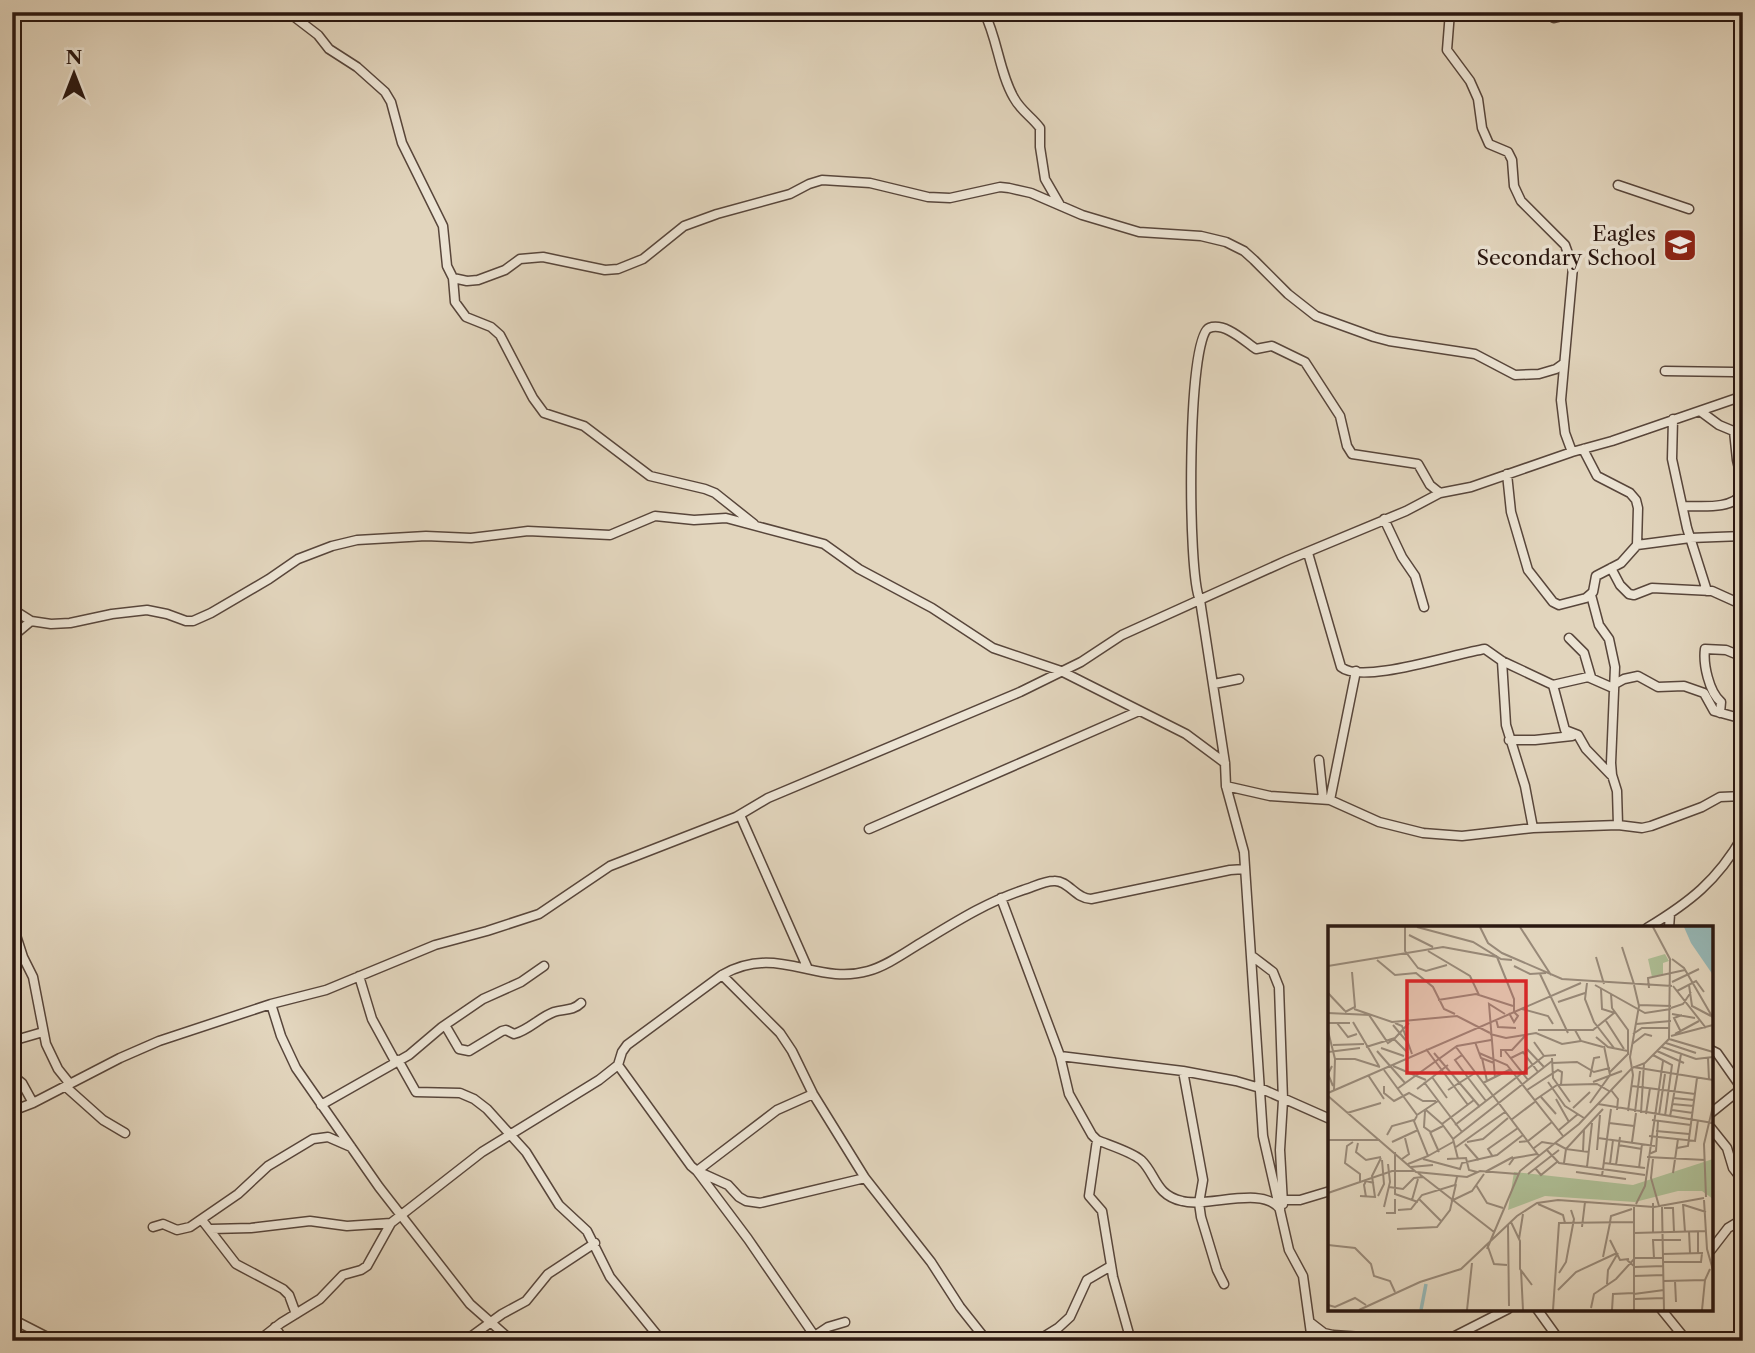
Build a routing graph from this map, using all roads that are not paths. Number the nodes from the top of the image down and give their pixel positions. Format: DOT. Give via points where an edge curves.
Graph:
graph roads {
  1 [pos="288,12"];
  2 [pos="984,12"];
  3 [pos="1450,12"];
  4 [pos="1544,12"];
  5 [pos="1579,12"];
  6 [pos="1618,185"];
  7 [pos="1060,205"];
  8 [pos="1689,209"];
  9 [pos="453,278"];
  10 [pos="1743,348"];
  11 [pos="1563,364"];
  12 [pos="1665,371"];
  13 [pos="1742,374"];
  14 [pos="1743,396"];
  15 [pos="1700,411"];
  16 [pos="1673,419"];
  17 [pos="1734,431"];
  18 [pos="1743,435"];
  19 [pos="1583,449"];
  20 [pos="1572,452"];
  21 [pos="1507,474"];
  22 [pos="1743,485"];
  23 [pos="1743,492"];
  24 [pos="1440,493"];
  25 [pos="1683,506"];
  26 [pos="1384,520"];
  27 [pos="757,527"];
  28 [pos="1743,536"];
  29 [pos="1690,538"];
  30 [pos="1637,545"];
  31 [pos="1308,553"];
  32 [pos="1611,568"];
  33 [pos="1707,591"];
  34 [pos="1591,595"];
  35 [pos="1200,600"];
  36 [pos="1743,605"];
  37 [pos="1424,607"];
  38 [pos="12,609"];
  39 [pos="31,621"];
  40 [pos="12,637"];
  41 [pos="1569,638"];
  42 [pos="1743,657"];
  43 [pos="1502,662"];
  44 [pos="1061,671"];
  45 [pos="1356,671"];
  46 [pos="1591,677"];
  47 [pos="1239,679"];
  48 [pos="1214,684"];
  49 [pos="1553,685"];
  50 [pos="1614,686"];
  51 [pos="1139,711"];
  52 [pos="1720,713"];
  53 [pos="1743,719"];
  54 [pos="1578,735"];
  55 [pos="1509,740"];
  56 [pos="1319,760"];
  57 [pos="1225,764"];
  58 [pos="1612,775"];
  59 [pos="1226,786"];
  60 [pos="1743,796"];
  61 [pos="1326,799"];
  62 [pos="740,815"];
  63 [pos="1618,825"];
  64 [pos="1533,828"];
  65 [pos="869,829"];
  66 [pos="1742,841"];
  67 [pos="1245,869"];
  68 [pos="1001,898"];
  69 [pos="1670,914"];
  70 [pos="12,923"];
  71 [pos="1650,926"];
  72 [pos="1669,926"];
  73 [pos="1252,956"];
  74 [pos="544,966"];
  75 [pos="808,970"];
  76 [pos="722,975"];
  77 [pos="359,976"];
  78 [pos="581,1003"];
  79 [pos="271,1004"];
  80 [pos="445,1025"];
  81 [pos="43,1032"];
  82 [pos="12,1041"];
  83 [pos="1713,1051"];
  84 [pos="1060,1056"];
  85 [pos="396,1061"];
  86 [pos="618,1065"];
  87 [pos="1183,1071"];
  88 [pos="12,1075"];
  89 [pos="68,1085"];
  90 [pos="1260,1088"];
  91 [pos="1742,1089"];
  92 [pos="813,1094"];
  93 [pos="1283,1100"];
  94 [pos="33,1103"];
  95 [pos="321,1105"];
  96 [pos="12,1111"];
  97 [pos="1713,1111"];
  98 [pos="1328,1118"];
  99 [pos="1713,1130"];
  100 [pos="125,1133"];
  101 [pos="511,1134"];
  102 [pos="1097,1140"];
  103 [pos="352,1148"];
  104 [pos="697,1171"];
  105 [pos="865,1178"];
  106 [pos="1743,1181"];
  107 [pos="1328,1192"];
  108 [pos="1199,1203"];
  109 [pos="1282,1204"];
  110 [pos="401,1216"];
  111 [pos="1743,1219"];
  112 [pos="202,1220"];
  113 [pos="391,1223"];
  114 [pos="153,1227"];
  115 [pos="211,1229"];
  116 [pos="595,1243"];
  117 [pos="1713,1247"];
  118 [pos="1111,1266"];
  119 [pos="1224,1284"];
  120 [pos="1504,1311"];
  121 [pos="1538,1311"];
  122 [pos="1663,1311"];
  123 [pos="296,1314"];
  124 [pos="12,1319"];
  125 [pos="845,1322"];
  126 [pos="1311,1323"];
  127 [pos="491,1324"];
  128 [pos="275,1327"];
  129 [pos="1743,1330"];
  130 [pos="813,1339"];
  131 [pos="55,1341"];
  132 [pos="258,1341"];
  133 [pos="284,1341"];
  134 [pos="466,1341"];
  135 [pos="512,1341"];
  136 [pos="662,1341"];
  137 [pos="987,1341"];
  138 [pos="1037,1341"];
  139 [pos="1131,1341"];
  140 [pos="1312,1341"];
  141 [pos="1422,1341"];
  142 [pos="1450,1341"];
  143 [pos="1560,1341"];
  144 [pos="1687,1341"];
  145 [pos="1730,1341"];
  1 -- 9 [label="street" via="385,92 402,143 443,226 447,266"];
  2 -- 7 [label="street" via="1014,98 1040,128 1045,178"];
  3 -- 11 [label="street" via="1447,50 1470,80 1489,144 1508,152 1521,201 1565,245 1571,261"];
  4 -- 5 [label="street" via="1554,18"];
  6 -- 8 [label="street"];
  7 -- 9 [label="street" via="1000,187 939,198 870,183 822,180 684,226 643,259 618,269 543,257 520,259 478,280"];
  7 -- 11 [label="street" via="1139,232 1226,242 1254,260 1316,316 1374,337 1475,355 1515,375 1539,374"];
  9 -- 27 [label="street" via="457,307 500,335 544,413 584,426 650,476 715,493"];
  10 -- 13 [label="street"];
  11 -- 20 [label="street" via="1562,410"];
  12 -- 13 [label="street"];
  14 -- 15 [label="street"];
  15 -- 16 [label="street"];
  15 -- 17 [label="street"];
  16 -- 19 [label="street"];
  16 -- 25 [label="street" via="1672,459"];
  17 -- 18 [label="street"];
  17 -- 22 [label="street"];
  19 -- 20 [label="street"];
  19 -- 30 [label="street" via="1597,476 1636,500"];
  20 -- 21 [label="street"];
  21 -- 24 [label="street" via="1471,488"];
  21 -- 34 [label="street" via="1511,512 1528,570 1559,605"];
  23 -- 25 [label="street" via="1729,503"];
  24 -- 26 [label="street"];
  24 -- 35 [label="street" via="1418,464 1352,454 1340,416 1305,362 1272,346 1256,349 1230,331 1209,328 1197,354 1193,390 1192,554"];
  25 -- 29 [label="street"];
  26 -- 31 [label="street"];
  26 -- 37 [label="street" via="1415,576"];
  27 -- 39 [label="street" via="726,518 694,520 664,515 648,517 610,535 528,531 471,538 356,540 298,559 193,621 147,610 70,623"];
  27 -- 44 [label="street" via="824,544 993,648"];
  28 -- 29 [label="street"];
  29 -- 30 [label="street"];
  29 -- 33 [label="street"];
  30 -- 32 [label="street"];
  31 -- 35 [label="street"];
  31 -- 45 [label="street" via="1341,667"];
  32 -- 33 [label="street" via="1634,596 1653,588"];
  32 -- 34 [label="street" via="1596,576"];
  33 -- 36 [label="street"];
  34 -- 50 [label="street" via="1599,625 1609,639"];
  35 -- 44 [label="street" via="1122,635"];
  35 -- 48 [label="street"];
  38 -- 39 [label="street"];
  39 -- 40 [label="street"];
  41 -- 46 [label="street" via="1584,653"];
  42 -- 52 [label="street" via="1705,649 1704,663 1721,702"];
  43 -- 45 [label="street" via="1485,649 1389,671"];
  43 -- 49 [label="street"];
  43 -- 55 [label="street"];
  44 -- 51 [label="street"];
  44 -- 62 [label="street" via="768,798"];
  45 -- 61 [label="street"];
  46 -- 49 [label="street"];
  46 -- 50 [label="street"];
  47 -- 48 [label="street"];
  48 -- 57 [label="street"];
  49 -- 54 [label="street" via="1565,730"];
  50 -- 52 [label="street" via="1638,676 1658,687 1684,686 1703,692 1712,709"];
  50 -- 58 [label="street"];
  51 -- 57 [label="street" via="1186,734"];
  51 -- 65 [label="street"];
  52 -- 53 [label="street"];
  54 -- 55 [label="street"];
  54 -- 58 [label="street" via="1586,750"];
  55 -- 64 [label="street"];
  56 -- 61 [label="street"];
  57 -- 59 [label="street"];
  58 -- 63 [label="street" via="1618,791"];
  59 -- 61 [label="street" via="1270,796"];
  59 -- 67 [label="street"];
  60 -- 63 [label="street" via="1720,797 1651,826"];
  61 -- 64 [label="street" via="1379,822 1423,833 1462,836"];
  62 -- 75 [label="street"];
  62 -- 77 [label="street" via="610,866 539,914 450,940"];
  63 -- 64 [label="street"];
  66 -- 69 [label="street" via="1703,890"];
  67 -- 68 [label="street" via="1091,899 1057,881"];
  67 -- 73 [label="street"];
  68 -- 75 [label="street" via="867,971"];
  68 -- 84 [label="street"];
  69 -- 71 [label="street"];
  69 -- 72 [label="street"];
  70 -- 81 [label="street" via="33,977"];
  73 -- 90 [label="street"];
  73 -- 93 [label="street" via="1273,972 1279,987"];
  74 -- 80 [label="street"];
  75 -- 76 [label="street" via="760,962"];
  76 -- 86 [label="street" via="627,1045"];
  76 -- 92 [label="street" via="780,1033"];
  77 -- 79 [label="street"];
  77 -- 85 [label="street" via="372,1019"];
  78 -- 80 [label="street" via="548,1015 521,1032 502,1031 469,1051 459,1049"];
  79 -- 89 [label="street" via="159,1041"];
  79 -- 95 [label="street" via="287,1051"];
  80 -- 85 [label="street"];
  81 -- 82 [label="street"];
  81 -- 89 [label="street"];
  83 -- 91 [label="street"];
  84 -- 87 [label="street"];
  84 -- 102 [label="street" via="1069,1094"];
  85 -- 95 [label="street"];
  85 -- 101 [label="street" via="416,1092 466,1095"];
  86 -- 101 [label="street"];
  86 -- 104 [label="street"];
  87 -- 90 [label="street"];
  87 -- 108 [label="street" via="1203,1180"];
  88 -- 94 [label="street"];
  89 -- 94 [label="street"];
  89 -- 100 [label="street" via="103,1120"];
  90 -- 93 [label="street"];
  90 -- 109 [label="street" via="1263,1136"];
  91 -- 97 [label="street"];
  92 -- 104 [label="street" via="778,1110"];
  92 -- 105 [label="street"];
  93 -- 98 [label="street"];
  93 -- 109 [label="street"];
  94 -- 96 [label="street"];
  95 -- 103 [label="street"];
  99 -- 106 [label="street"];
  101 -- 110 [label="street"];
  101 -- 116 [label="street" via="559,1205"];
  102 -- 108 [label="street" via="1141,1160 1153,1181 1172,1197"];
  102 -- 118 [label="street" via="1089,1192 1102,1211"];
  103 -- 110 [label="street"];
  103 -- 112 [label="street" via="328,1137 313,1139 268,1166"];
  104 -- 105 [label="street" via="728,1185 738,1197 760,1203"];
  104 -- 130 [label="street" via="748,1238"];
  105 -- 137 [label="street"];
  107 -- 109 [label="street"];
  108 -- 109 [label="street" via="1242,1198"];
  108 -- 119 [label="street"];
  109 -- 126 [label="street" via="1285,1233 1303,1276"];
  110 -- 113 [label="street"];
  110 -- 127 [label="street"];
  111 -- 117 [label="street" via="1728,1228"];
  112 -- 114 [label="street" via="181,1230 163,1224"];
  112 -- 115 [label="street"];
  113 -- 115 [label="street" via="347,1226 310,1222"];
  113 -- 123 [label="street" via="367,1266 343,1275"];
  115 -- 123 [label="street" via="236,1264 283,1289"];
  116 -- 127 [label="street" via="548,1274 531,1297"];
  116 -- 136 [label="street" via="610,1277"];
  118 -- 138 [label="street" via="1087,1280 1070,1317"];
  118 -- 139 [label="street"];
  120 -- 142 [label="street"];
  121 -- 143 [label="street"];
  122 -- 144 [label="street"];
  123 -- 128 [label="street"];
  124 -- 131 [label="street"];
  125 -- 130 [label="street" via="828,1327"];
  126 -- 140 [label="street"];
  126 -- 141 [label="street" via="1333,1335"];
  127 -- 134 [label="street"];
  127 -- 135 [label="street"];
  128 -- 132 [label="street"];
  128 -- 133 [label="street"];
  129 -- 145 [label="street"];
}
